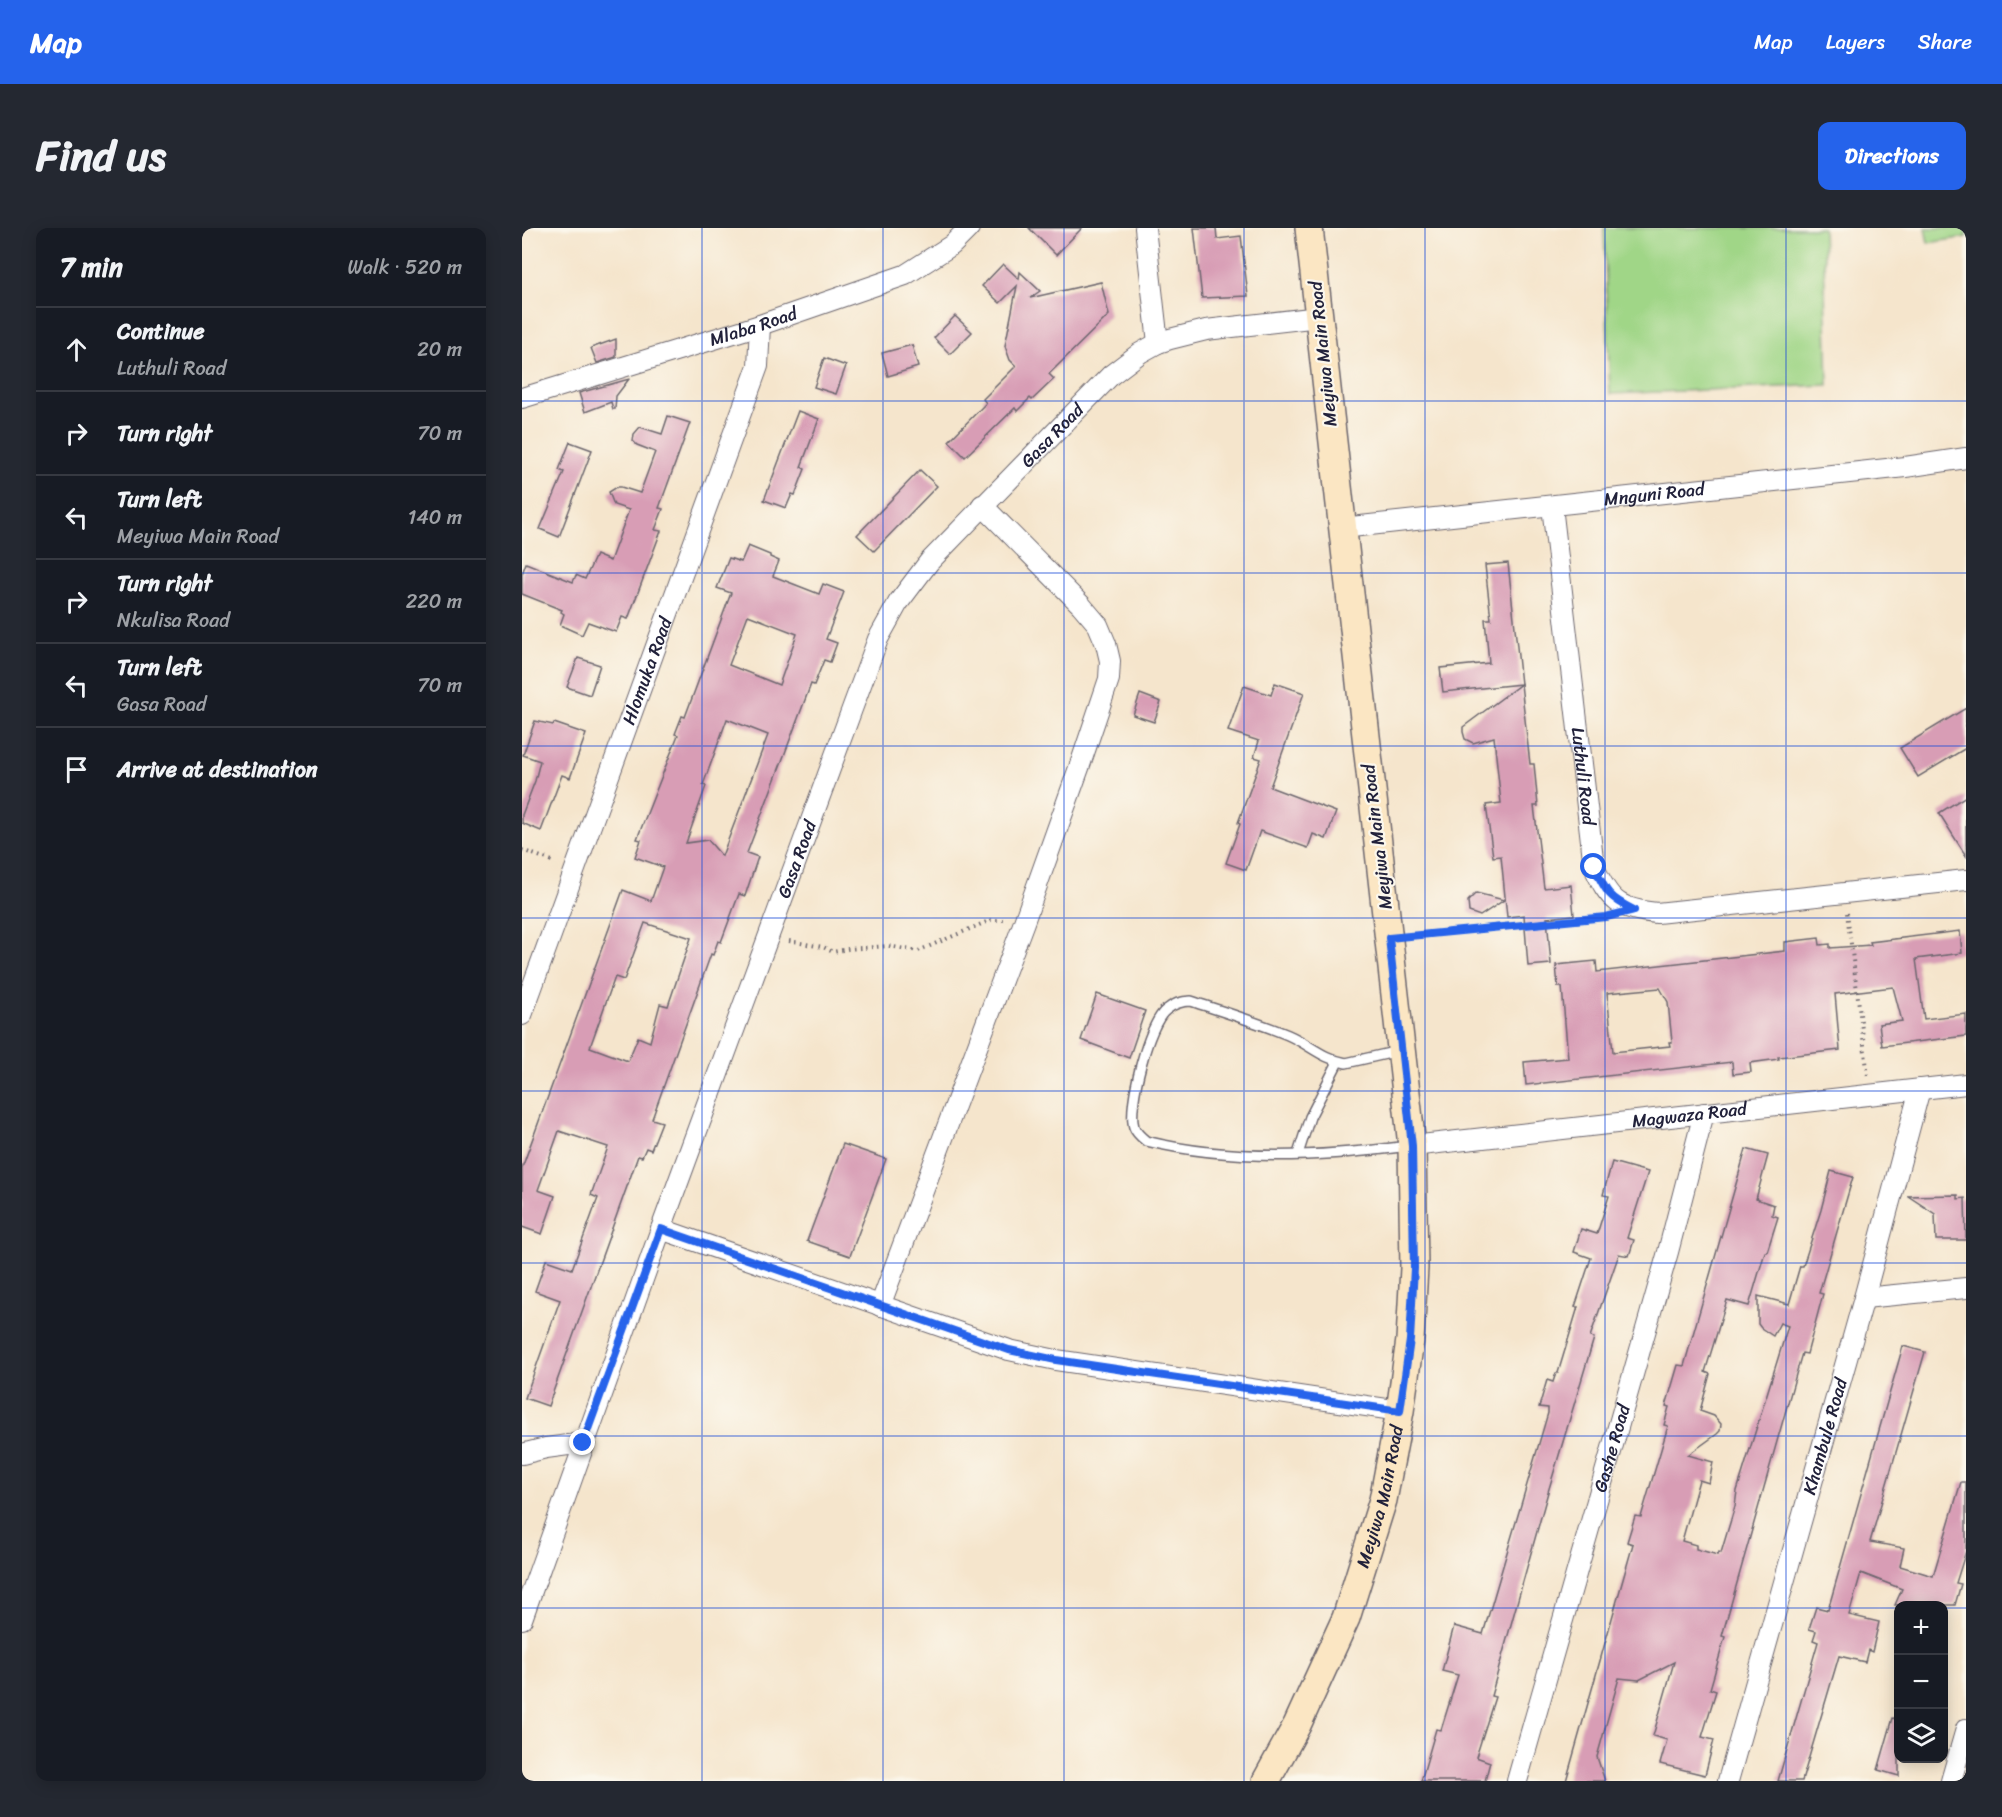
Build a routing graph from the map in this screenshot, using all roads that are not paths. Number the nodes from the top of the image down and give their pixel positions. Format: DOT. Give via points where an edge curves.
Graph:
graph roads {
  1 [pos="969,228"];
  2 [pos="1145,228"];
  3 [pos="1309,228"];
  4 [pos="1319,317"];
  5 [pos="760,325"];
  6 [pos="1158,343"];
  7 [pos="522,398"];
  8 [pos="1966,458"];
  9 [pos="982,505"];
  10 [pos="1552,506"];
  11 [pos="1342,528"];
  12 [pos="1966,880"];
  13 [pos="522,1015"];
  14 [pos="1401,1050"];
  15 [pos="1338,1062"];
  16 [pos="1966,1084"];
  17 [pos="1920,1089"];
  18 [pos="1704,1113"];
  19 [pos="1412,1146"];
  20 [pos="1298,1154"];
  21 [pos="661,1229"];
  22 [pos="1966,1288"];
  23 [pos="1864,1298"];
  24 [pos="880,1306"];
  25 [pos="1400,1411"];
  26 [pos="583,1443"];
  27 [pos="522,1454"];
  28 [pos="522,1619"];
  29 [pos="1966,1729"];
  30 [pos="1266,1781"];
  31 [pos="1517,1781"];
  32 [pos="1728,1781"];
  33 [pos="1951,1781"];
  1 -- 5 [label="street, Mlaba Road" via="952,245 904,275"];
  2 -- 6 [label="street"];
  3 -- 4 [label="street, Meyiwa Main Road"];
  4 -- 6 [label="street, Gasa Road" via="1206,330"];
  4 -- 11 [label="street, Meyiwa Main Road"];
  5 -- 7 [label="street, Mlaba Road"];
  5 -- 13 [label="street, Hlomuka Road" via="758,366"];
  6 -- 9 [label="street, Gasa Road" via="1111,375"];
  8 -- 10 [label="street, Mnguni Road"];
  9 -- 21 [label="street, Gasa Road" via="929,562 898,603 878,639"];
  9 -- 24 [label="street" via="1098,625 1110,661 1109,680"];
  10 -- 11 [label="street, Mnguni Road"];
  10 -- 12 [label="street, Luthuli Road" via="1594,867 1614,900 1634,910 1657,913"];
  11 -- 14 [label="street, Meyiwa Main Road"];
  14 -- 15 [label="lane"];
  14 -- 19 [label="street, Meyiwa Main Road"];
  15 -- 20 [label="lane" via="1310,1118"];
  15 -- 20 [label="lane" via="1290,1035 1191,1001 1165,1010 1155,1024 1133,1092 1132,1113 1138,1135 1146,1141 1233,1155"];
  16 -- 17 [label="street, Magwaza Road"];
  17 -- 18 [label="street, Magwaza Road"];
  17 -- 23 [label="street, Khambule Road"];
  18 -- 19 [label="street, Magwaza Road"];
  18 -- 31 [label="street, Gashe Road"];
  19 -- 20 [label="lane"];
  19 -- 25 [label="street, Meyiwa Main Road" via="1414,1268 1410,1340"];
  21 -- 24 [label="street"];
  21 -- 26 [label="street, Gasa Road"];
  22 -- 23 [label="street"];
  23 -- 32 [label="street, Khambule Road"];
  24 -- 25 [label="street" via="1009,1350 1056,1360"];
  25 -- 30 [label="street, Meyiwa Main Road" via="1383,1500 1346,1618 1297,1725"];
  26 -- 27 [label="street"];
  26 -- 28 [label="street, Gasa Road"];
  29 -- 33 [label="street"];
}
